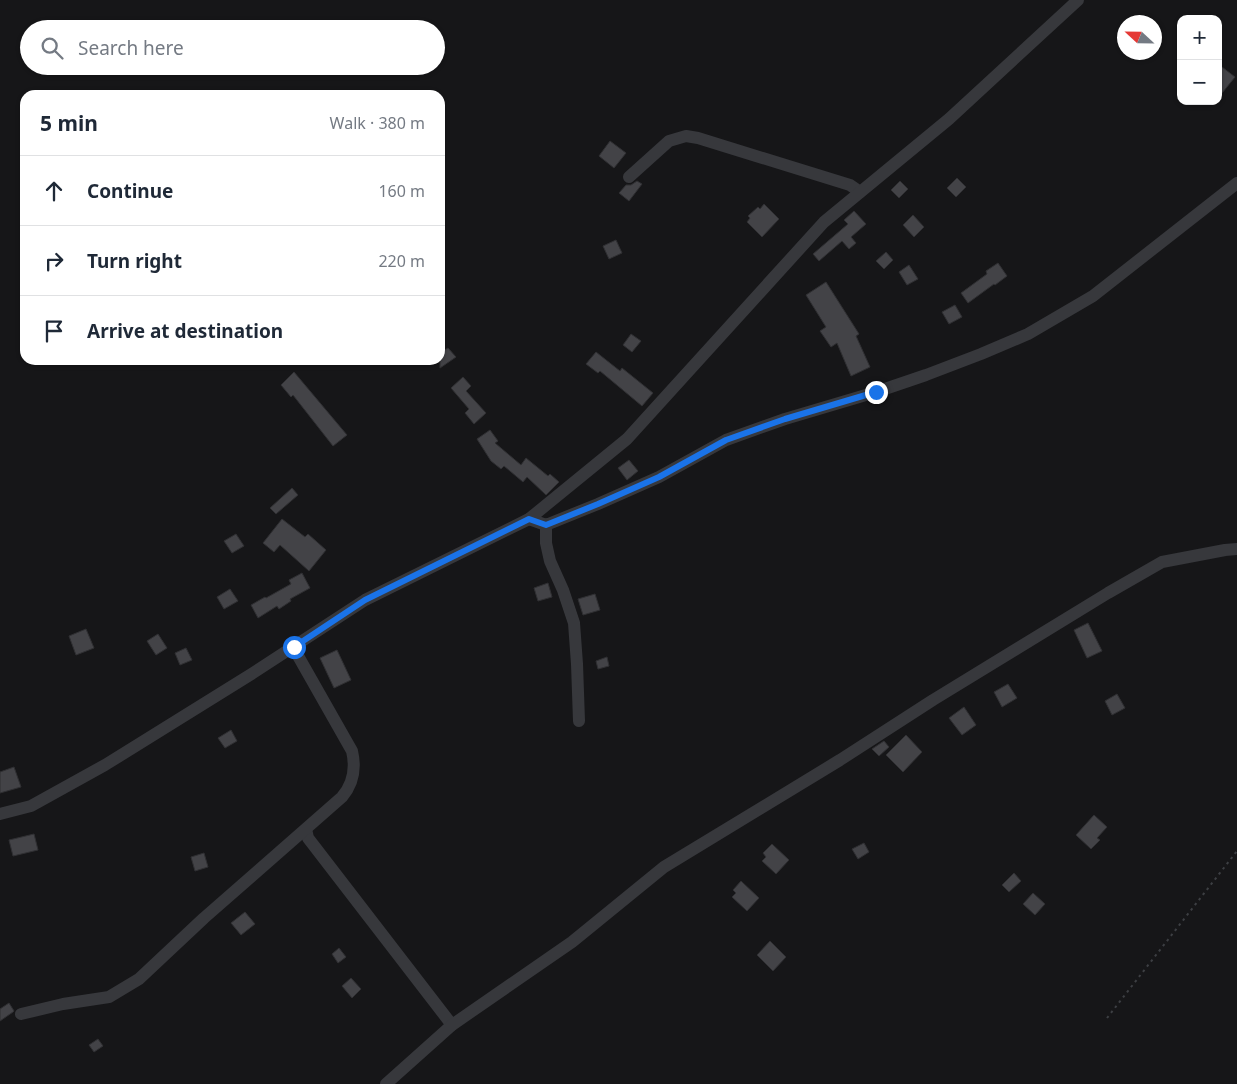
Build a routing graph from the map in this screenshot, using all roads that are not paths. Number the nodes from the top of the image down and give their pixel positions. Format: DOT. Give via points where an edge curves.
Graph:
graph roads {
  1 [pos="1078,0"];
  2 [pos="629,176"];
  3 [pos="1237,183"];
  4 [pos="860,192"];
  5 [pos="529,519"];
  6 [pos="546,525"];
  7 [pos="1237,549"];
  8 [pos="294,647"];
  9 [pos="579,721"];
  10 [pos="0,814"];
  11 [pos="306,829"];
  12 [pos="21,1014"];
  13 [pos="452,1025"];
  14 [pos="386,1084"];
  1 -- 4 [label="street" via="950,119"];
  2 -- 4 [label="street" via="669,141 686,136 850,185"];
  3 -- 6 [label="street" via="1093,296 1028,334 926,375 726,440 659,477"];
  4 -- 5 [label="street" via="824,222 627,439"];
  5 -- 6 [label="street"];
  5 -- 8 [label="street" via="365,600"];
  6 -- 9 [label="street" via="550,561 574,623"];
  7 -- 13 [label="street" via="1162,562 1108,593 664,867 572,942"];
  8 -- 10 [label="street" via="105,765 31,806"];
  8 -- 11 [label="street" via="352,751 354,764 353,778 346,792"];
  11 -- 12 [label="street" via="138,979 109,998"];
  11 -- 13 [label="street" via="308,838"];
  13 -- 14 [label="street"];
}
